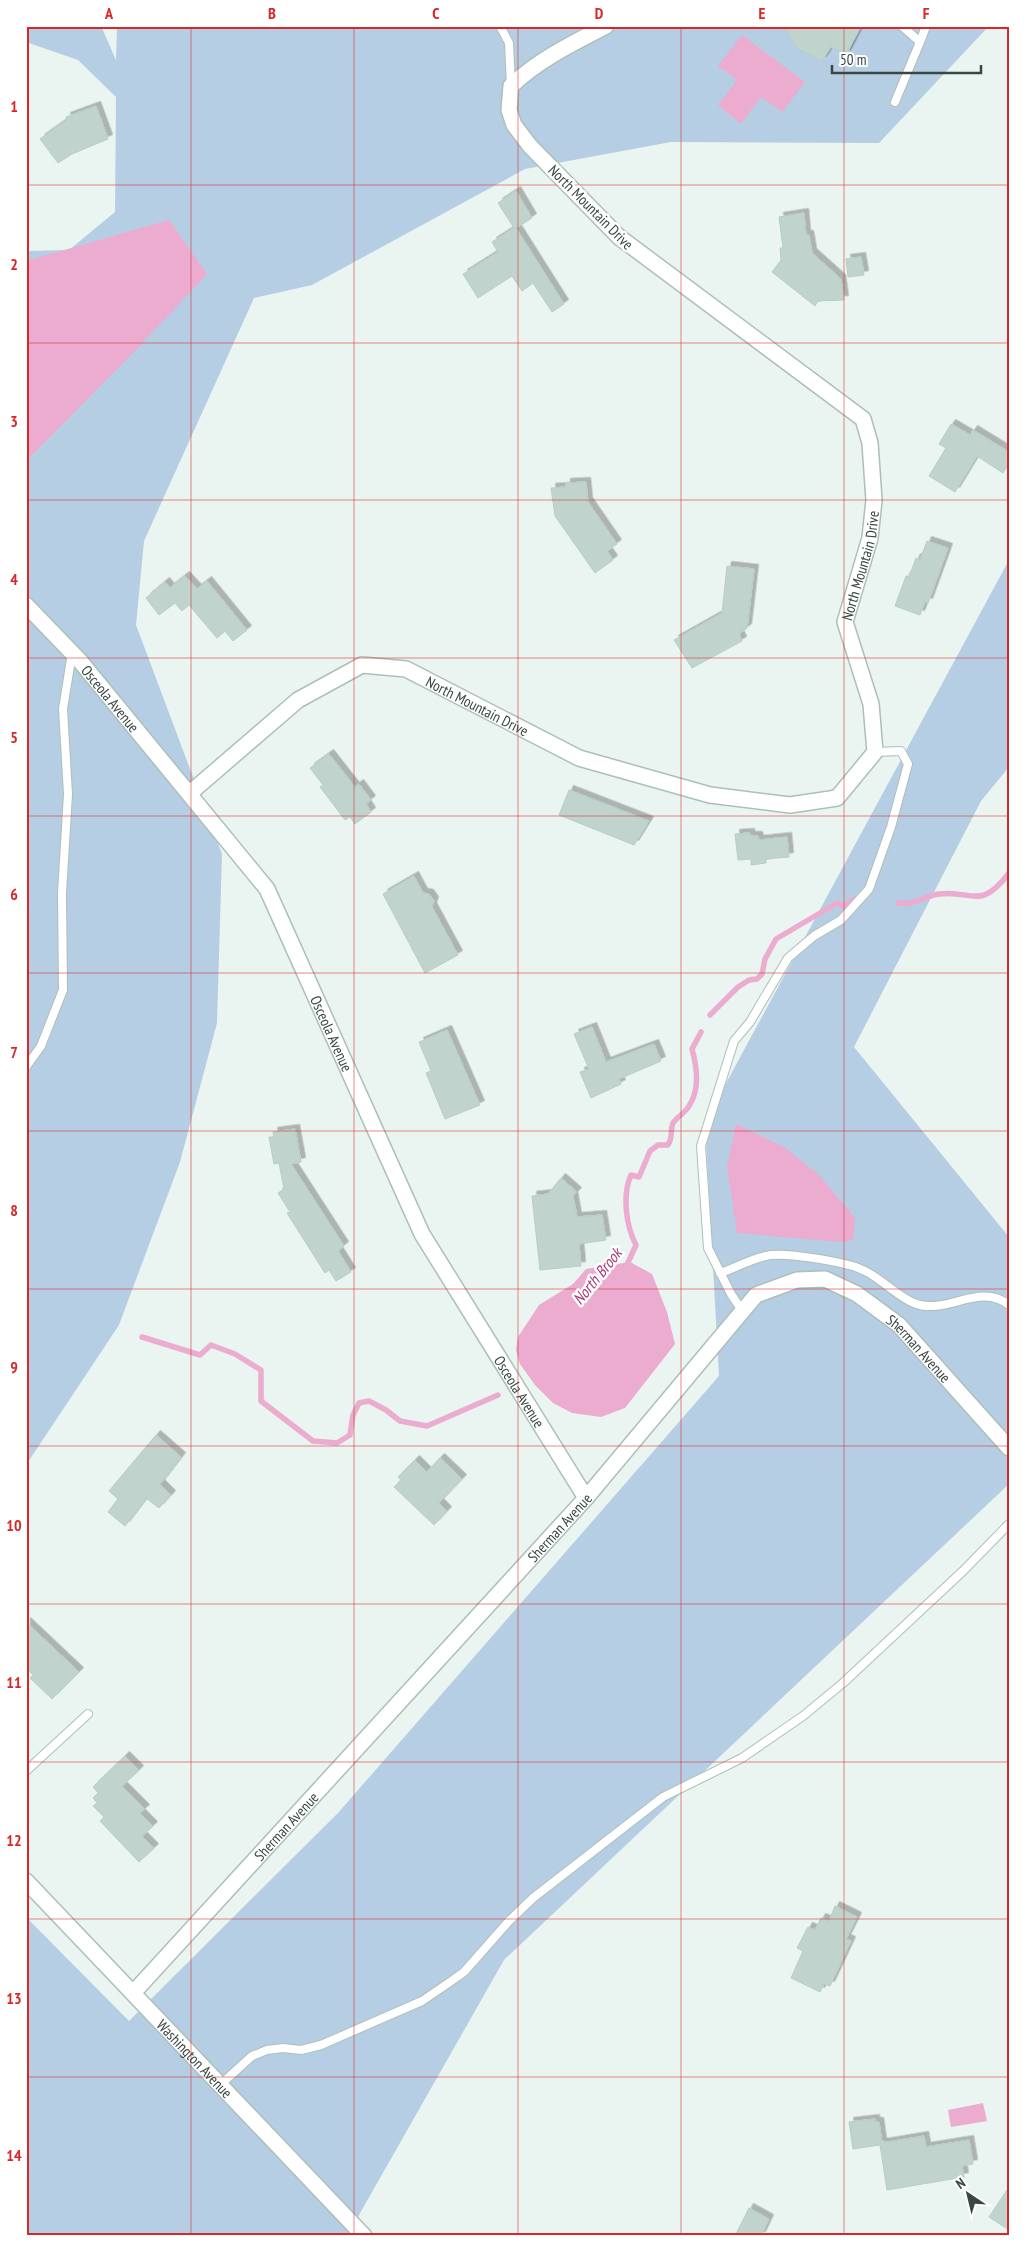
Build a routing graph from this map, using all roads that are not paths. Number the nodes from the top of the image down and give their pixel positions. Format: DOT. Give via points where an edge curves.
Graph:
graph roads {
  1 [pos="500,26"];
  2 [pos="606,26"];
  3 [pos="902,26"];
  4 [pos="926,26"];
  5 [pos="920,42"];
  6 [pos="511,86"];
  7 [pos="895,102"];
  8 [pos="26,605"];
  9 [pos="72,653"];
  10 [pos="875,752"];
  11 [pos="190,793"];
  12 [pos="26,1067"];
  13 [pos="720,1273"];
  14 [pos="1009,1305"];
  15 [pos="743,1312"];
  16 [pos="1009,1448"];
  17 [pos="586,1498"];
  18 [pos="1009,1524"];
  19 [pos="88,1714"];
  20 [pos="26,1772"];
  21 [pos="26,1881"];
  22 [pos="134,1992"];
  23 [pos="220,2084"];
  24 [pos="364,2236"];
  1 -- 6 [label="lane" via="509,42"];
  2 -- 6 [label="street" via="558,51"];
  3 -- 5 [label="lane"];
  4 -- 5 [label="lane"];
  5 -- 7 [label="lane"];
  6 -- 10 [label="street, North Mountain Drive" via="509,110 514,125 530,146 618,237 863,419 870,443 874,500 870,538 845,622 871,704"];
  8 -- 9 [label="street, Osceola Avenue"];
  9 -- 11 [label="street, Osceola Avenue"];
  9 -- 12 [label="lane" via="64,709 68,794 62,894 63,990 41,1046"];
  10 -- 11 [label="street, North Mountain Drive" via="837,798 790,805 710,794 579,758 406,669 362,665 298,700"];
  10 -- 13 [label="lane" via="901,750 908,764 891,827 869,888 841,920 814,936 788,958 750,1022 734,1041 701,1146 708,1248"];
  11 -- 17 [label="street, Osceola Avenue" via="267,889 422,1234"];
  13 -- 14 [label="lane" via="771,1255 809,1258 864,1270 919,1305 932,1306 987,1295"];
  13 -- 15 [label="lane"];
  15 -- 16 [label="street, Sherman Avenue" via="756,1295 797,1280 825,1278 857,1294 899,1325"];
  15 -- 17 [label="street, Sherman Avenue"];
  17 -- 22 [label="street, Sherman Avenue"];
  18 -- 23 [label="lane" via="964,1571 803,1716 742,1758 663,1797 533,1898 464,1972 422,2001 321,2045 301,2050 267,2050 252,2056"];
  19 -- 20 [label="lane"];
  21 -- 22 [label="street, Washington Avenue"];
  22 -- 23 [label="street, Washington Avenue"];
  23 -- 24 [label="street, Washington Avenue"];
}
